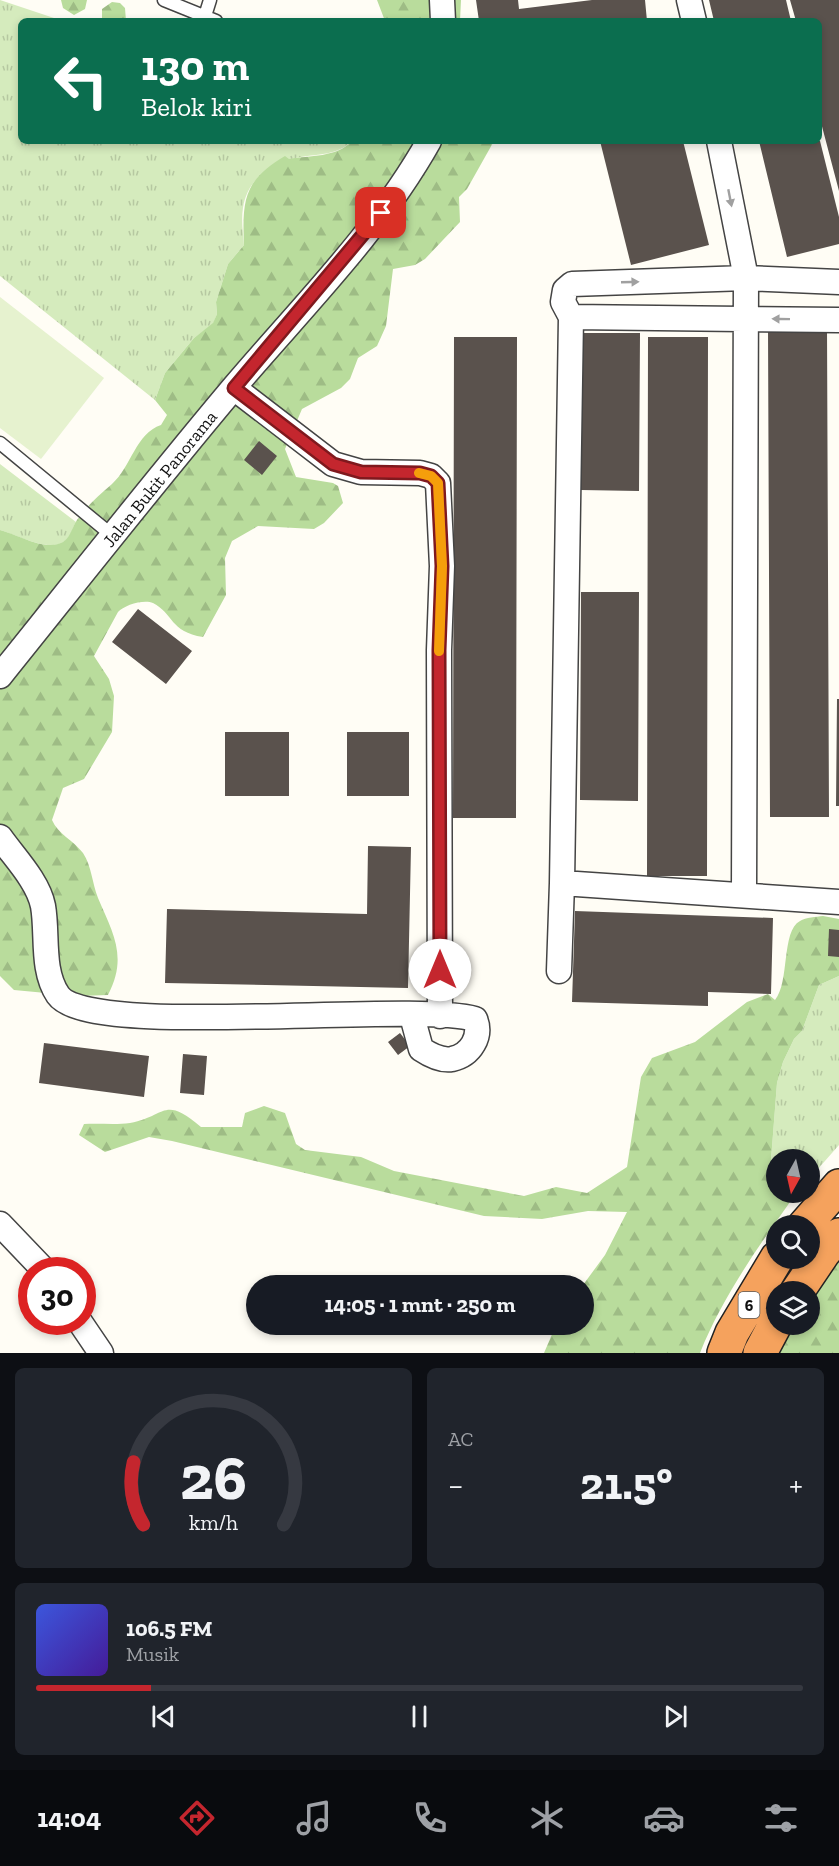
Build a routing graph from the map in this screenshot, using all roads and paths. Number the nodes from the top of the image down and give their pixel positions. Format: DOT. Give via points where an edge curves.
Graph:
graph roads {
  1 [pos="164,0"];
  2 [pos="210,0"];
  3 [pos="442,0"];
  4 [pos="689,0"];
  5 [pos="209,18"];
  6 [pos="211,18"];
  7 [pos="443,18"];
  8 [pos="693,18"];
  9 [pos="427,144"];
  10 [pos="720,144"];
  11 [pos="746,278"];
  12 [pos="839,282"];
  13 [pos="571,317"];
  14 [pos="747,318"];
  15 [pos="839,320"];
  16 [pos="234,388"];
  17 [pos="0,443"];
  18 [pos="113,536"];
  19 [pos="0,676"];
  20 [pos="0,837"];
  21 [pos="562,883"];
  22 [pos="744,894"];
  23 [pos="839,902"];
  24 [pos="559,971"];
  25 [pos="412,1016"];
  26 [pos="440,1016"];
  27 [pos="839,1186"];
  28 [pos="814,1215"];
  29 [pos="0,1224"];
  30 [pos="839,1235"];
  31 [pos="32,1257"];
  32 [pos="770,1269"];
  33 [pos="804,1281"];
  34 [pos="89,1335"];
  35 [pos="770,1335"];
  36 [pos="101,1353"];
  37 [pos="723,1353"];
  38 [pos="760,1353"];
  1 -- 5 [label="lane"];
  2 -- 6 [label="lane"];
  3 -- 7 [label="street"];
  4 -- 8 [label="street"];
  9 -- 16 [label="street, Jalan Bukit Panorama" via="407,180 356,246"];
  10 -- 11 [label="street, one-way"];
  11 -- 12 [label="street"];
  13 -- 11 [label="street, one-way" via="563,302 572,284"];
  11 -- 14 [label="street"];
  13 -- 14 [label="street"];
  13 -- 21 [label="street"];
  15 -- 14 [label="street, one-way"];
  14 -- 22 [label="street"];
  16 -- 18 [label="street, Jalan Bukit Panorama"];
  16 -- 26 [label="street" via="333,464 361,472 420,473 438,483 442,566"];
  17 -- 18 [label="lane"];
  18 -- 19 [label="street, Jalan Bukit Panorama"];
  20 -- 25 [label="street" via="42,904 49,973 59,996 78,1008 111,1013 249,1018"];
  21 -- 22 [label="street"];
  21 -- 24 [label="street"];
  22 -- 23 [label="street"];
  25 -- 26 [label="street"];
  25 -- 26 [label="street" via="421,1049 434,1057 452,1059 469,1051 478,1037 475,1019"];
  27 -- 28 [label="highway"];
  29 -- 31 [label="street"];
  30 -- 33 [label="highway"];
  32 -- 37 [label="highway, 6"];
  34 -- 36 [label="street"];
  35 -- 38 [label="highway, 6"];
}
